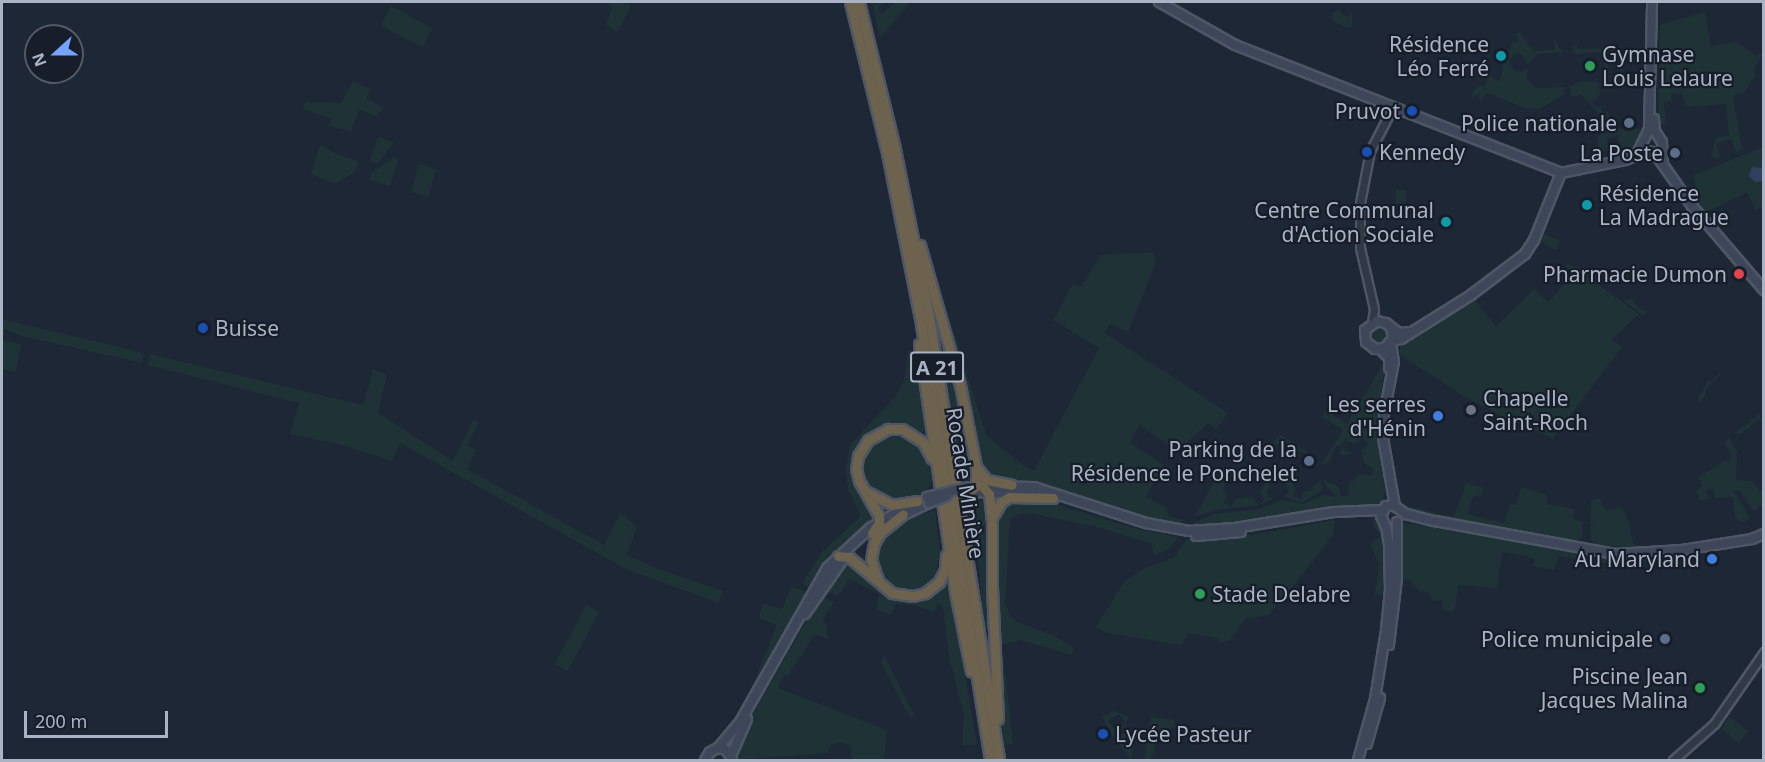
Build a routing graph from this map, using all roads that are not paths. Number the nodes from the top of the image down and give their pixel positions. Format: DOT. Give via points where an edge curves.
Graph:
graph roads {
  1 [pos="850,2"];
  2 [pos="859,2"];
  3 [pos="1159,2"];
  4 [pos="1652,2"];
  5 [pos="1651,76"];
  6 [pos="1393,107"];
  7 [pos="1656,134"];
  8 [pos="1651,146"];
  9 [pos="895,149"];
  10 [pos="1561,173"];
  11 [pos="907,249"];
  12 [pos="1764,290"];
  13 [pos="1374,309"];
  14 [pos="1383,321"];
  15 [pos="1372,322"];
  16 [pos="1391,328"];
  17 [pos="1411,332"];
  18 [pos="1391,342"];
  19 [pos="1380,349"];
  20 [pos="976,466"];
  21 [pos="939,481"];
  22 [pos="1012,485"];
  23 [pos="862,488"];
  24 [pos="977,489"];
  25 [pos="1053,498"];
  26 [pos="925,500"];
  27 [pos="1397,508"];
  28 [pos="903,514"];
  29 [pos="1383,514"];
  30 [pos="1398,520"];
  31 [pos="880,521"];
  32 [pos="992,521"];
  33 [pos="1435,521"];
  34 [pos="1176,532"];
  35 [pos="872,533"];
  36 [pos="1761,536"];
  37 [pos="947,538"];
  38 [pos="842,556"];
  39 [pos="880,585"];
  40 [pos="810,600"];
  41 [pos="1764,652"];
  42 [pos="994,736"];
  43 [pos="718,748"];
  44 [pos="732,758"];
  45 [pos="705,760"];
  46 [pos="997,760"];
  47 [pos="1358,760"];
  48 [pos="1363,760"];
  49 [pos="1673,760"];
  1 -- 11 [label="highway, Rocade Minière / A 21"];
  2 -- 9 [label="highway, Rocade Minière / A 21"];
  3 -- 6 [label="main road" via="1217,36"];
  4 -- 5 [label="main road"];
  5 -- 7 [label="main road"];
  5 -- 8 [label="main road"];
  6 -- 10 [label="main road"];
  6 -- 13 [label="street" via="1370,151 1360,203 1360,248"];
  7 -- 8 [label="main road"];
  7 -- 8 [label="main road" via="1662,142"];
  8 -- 10 [label="main road" via="1636,156"];
  8 -- 12 [label="main road" via="1696,211"];
  9 -- 20 [label="highway" via="952,357"];
  9 -- 42 [label="highway, Rocade Minière / A 21" via="929,317"];
  10 -- 17 [label="main road" via="1525,254 1471,295"];
  11 -- 21 [label="highway"];
  11 -- 42 [label="highway, Rocade Minière / A 21"];
  13 -- 14 [label="street"];
  13 -- 15 [label="street"];
  14 -- 15 [label="main road"];
  14 -- 16 [label="main road"];
  15 -- 19 [label="main road" via="1365,330 1365,338 1372,347"];
  16 -- 17 [label="main road" via="1399,333"];
  16 -- 18 [label="main road"];
  17 -- 18 [label="main road"];
  18 -- 19 [label="main road"];
  18 -- 27 [label="main road" via="1394,362 1383,438"];
  19 -- 29 [label="main road" via="1389,363 1378,427 1386,488"];
  20 -- 22 [label="highway" via="987,480"];
  20 -- 24 [label="highway"];
  21 -- 23 [label="highway" via="923,442 910,432 888,429 868,440 858,456 857,476"];
  21 -- 37 [label="highway"];
  22 -- 24 [label="main road"];
  22 -- 34 [label="main road" via="1055,492"];
  23 -- 26 [label="highway" via="892,505"];
  23 -- 31 [label="highway"];
  24 -- 25 [label="main road"];
  24 -- 26 [label="main road, bridge"];
  24 -- 32 [label="highway"];
  25 -- 32 [label="highway" via="1009,497 1000,502"];
  25 -- 34 [label="main road" via="1151,529"];
  26 -- 28 [label="main road"];
  26 -- 31 [label="main road"];
  27 -- 29 [label="main road"];
  27 -- 30 [label="main road"];
  27 -- 33 [label="main road"];
  28 -- 35 [label="main road"];
  28 -- 39 [label="highway" via="874,543 871,560"];
  29 -- 30 [label="main road" via="1391,524"];
  29 -- 34 [label="main road" via="1334,512"];
  29 -- 47 [label="main road" via="1390,568 1385,634 1375,699"];
  30 -- 33 [label="main road"];
  30 -- 48 [label="main road" via="1392,626 1378,706"];
  31 -- 35 [label="highway"];
  31 -- 38 [label="main road"];
  32 -- 42 [label="highway"];
  33 -- 36 [label="main road" via="1607,553 1682,550"];
  35 -- 38 [label="main road"];
  37 -- 39 [label="highway" via="943,575 932,589 906,596"];
  37 -- 42 [label="highway" via="963,636"];
  38 -- 39 [label="highway"];
  38 -- 40 [label="main road"];
  40 -- 43 [label="main road" via="740,722"];
  40 -- 44 [label="main road" via="744,725"];
  41 -- 49 [label="street" via="1714,724"];
  42 -- 46 [label="highway, Rocade Minière / A 21"];
  43 -- 44 [label="main road" via="726,750"];
  43 -- 45 [label="main road"];
}
